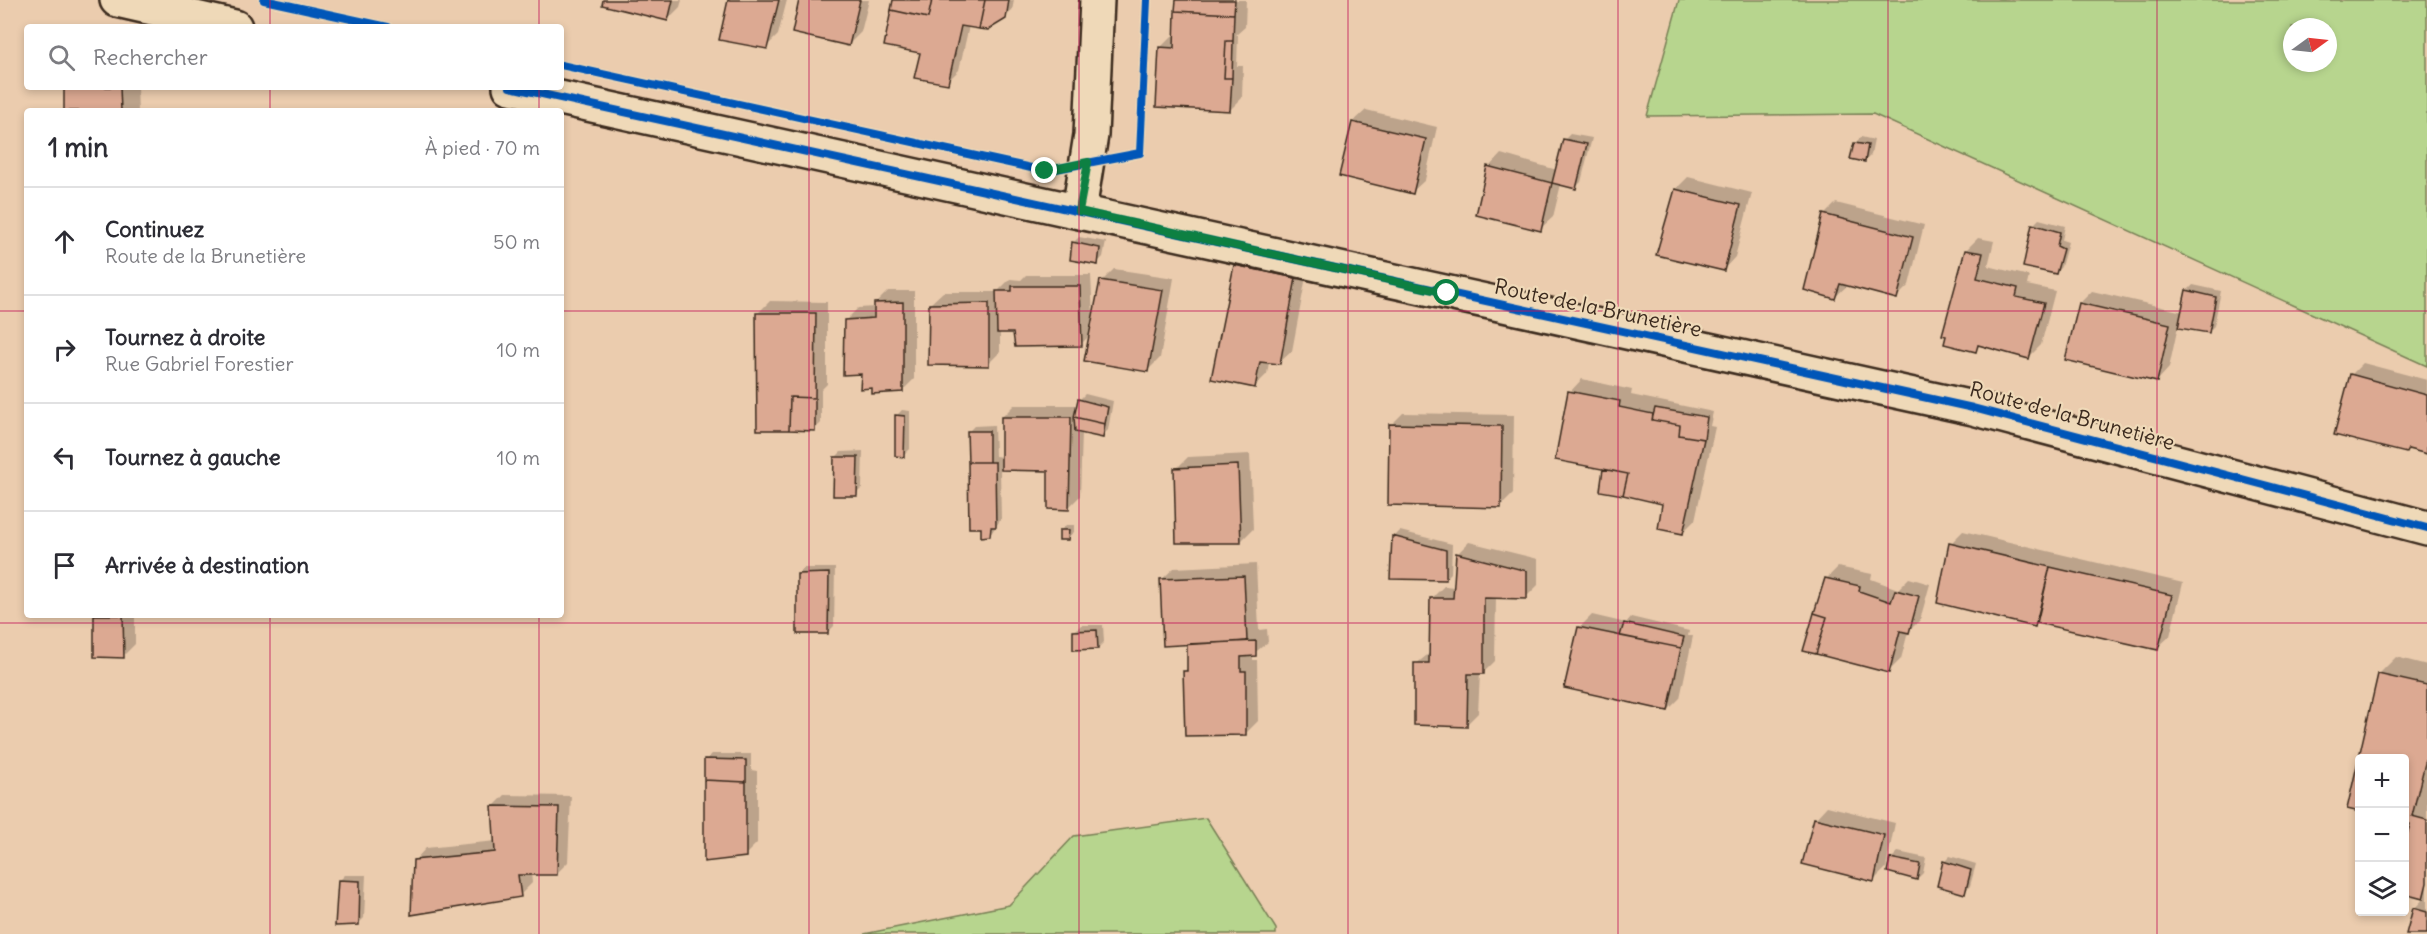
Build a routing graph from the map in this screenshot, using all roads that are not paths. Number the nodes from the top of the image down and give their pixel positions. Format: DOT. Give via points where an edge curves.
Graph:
graph roads {
  1 [pos="117,0"];
  2 [pos="1097,0"];
  3 [pos="222,24"];
  4 [pos="524,90"];
  5 [pos="1079,211"];
  6 [pos="2427,528"];
  1 -- 3 [label="street"];
  2 -- 5 [label="street" via="1091,135"];
  4 -- 5 [label="street, Route de la Brunetière"];
  5 -- 6 [label="street, Route de la Brunetière" via="1973,408"];
}
